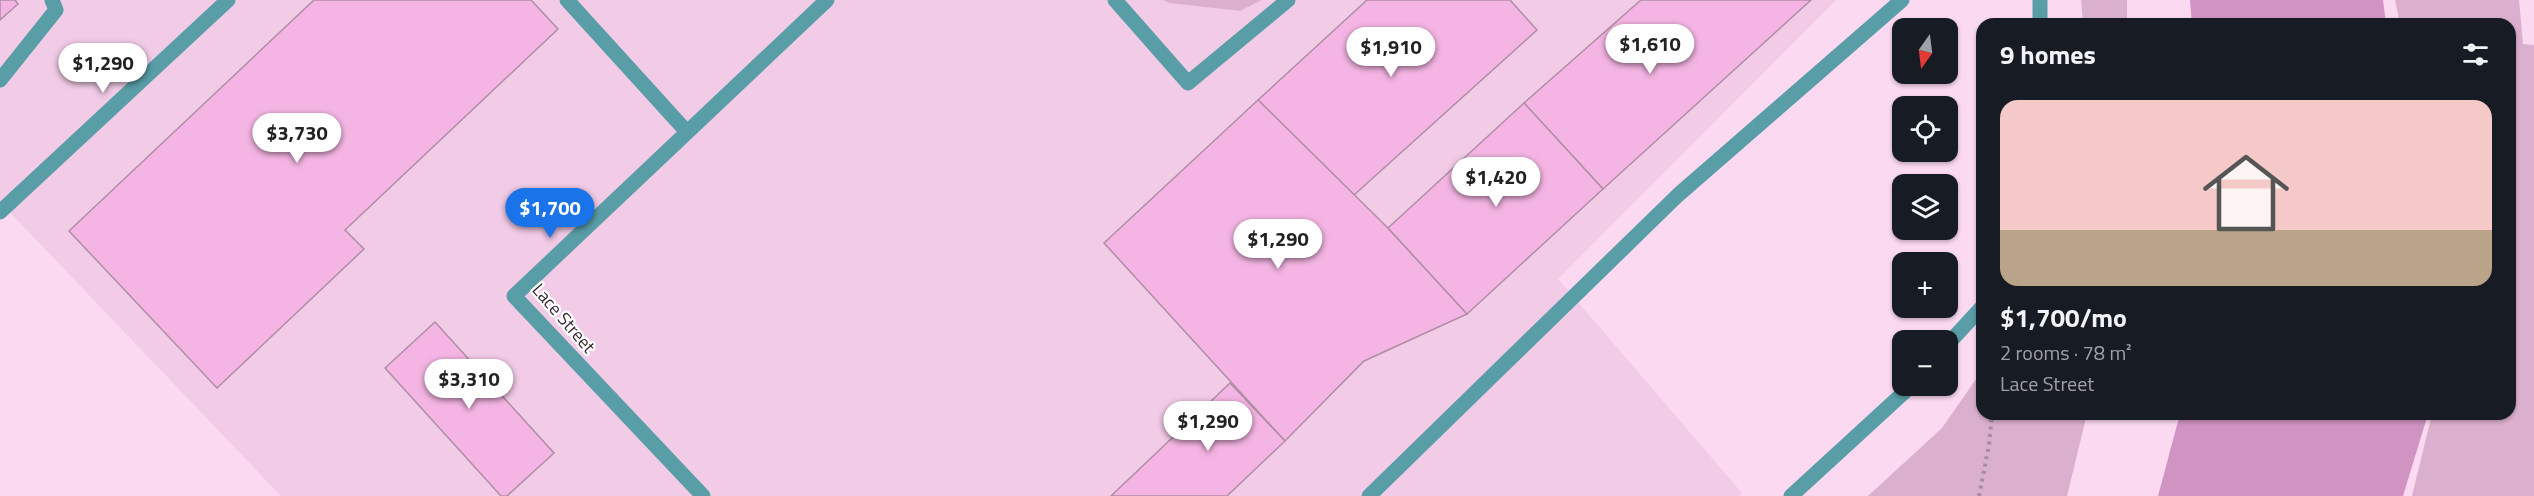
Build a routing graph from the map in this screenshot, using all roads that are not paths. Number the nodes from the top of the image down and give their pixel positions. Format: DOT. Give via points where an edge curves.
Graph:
graph roads {
  1 [pos="52,0"];
  2 [pos="228,0"];
  3 [pos="567,0"];
  4 [pos="827,0"];
  5 [pos="1115,0"];
  6 [pos="1288,0"];
  7 [pos="1902,0"];
  8 [pos="2040,0"];
  9 [pos="2040,18"];
  10 [pos="0,80"];
  11 [pos="687,132"];
  12 [pos="0,212"];
  13 [pos="1976,314"];
  14 [pos="1958,333"];
  15 [pos="1900,396"];
  16 [pos="1796,491"];
  17 [pos="703,496"];
  18 [pos="1369,496"];
  1 -- 10 [label="street" via="56,10"];
  2 -- 12 [label="street"];
  3 -- 11 [label="street"];
  4 -- 11 [label="street, Lace Street"];
  5 -- 6 [label="street" via="1188,82"];
  7 -- 18 [label="street" via="1678,195"];
  8 -- 9 [label="street"];
  11 -- 17 [label="street, Lace Street" via="514,296"];
  13 -- 14 [label="street"];
  15 -- 16 [label="street"];
}
